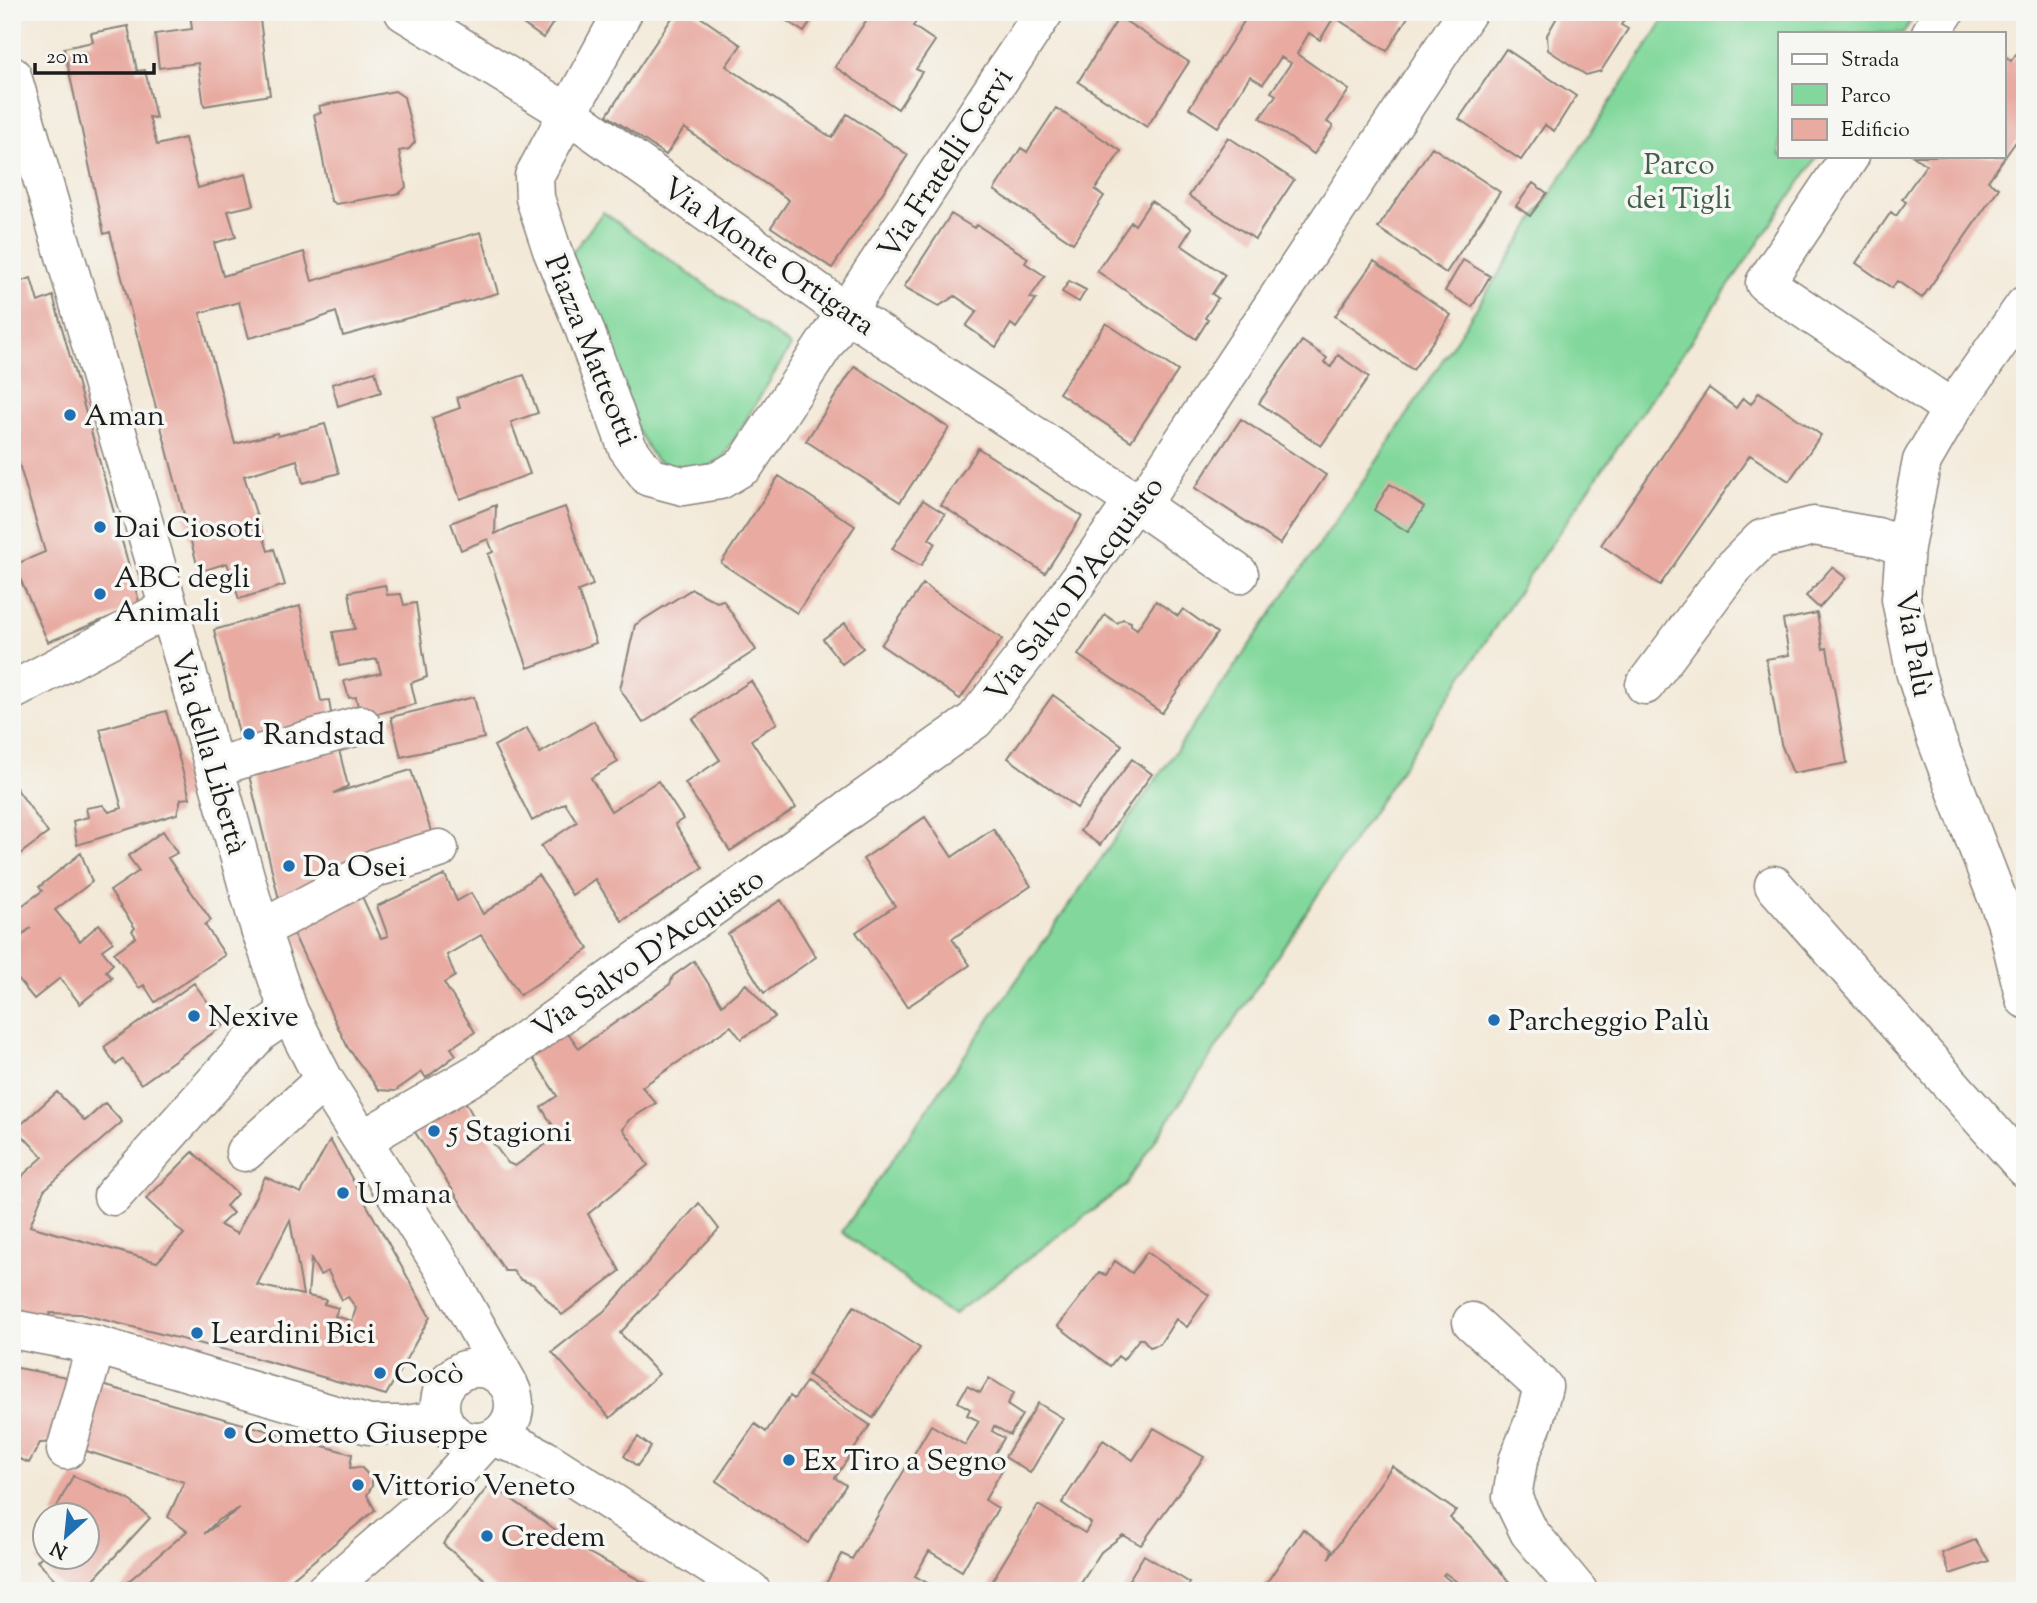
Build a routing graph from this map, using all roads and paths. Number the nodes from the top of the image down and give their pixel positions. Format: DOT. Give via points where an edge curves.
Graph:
graph roads {
  1 [pos="404,12"];
  2 [pos="623,12"];
  3 [pos="1044,12"];
  4 [pos="1467,12"];
  5 [pos="1945,12"];
  6 [pos="1932,32"];
  7 [pos="12,76"];
  8 [pos="568,113"];
  9 [pos="1849,158"];
  10 [pos="2025,304"];
  11 [pos="846,312"];
  12 [pos="1952,409"];
  13 [pos="1134,500"];
  14 [pos="1905,547"];
  15 [pos="1240,574"];
  16 [pos="169,608"];
  17 [pos="1645,685"];
  18 [pos="12,691"];
  19 [pos="361,725"];
  20 [pos="214,767"];
  21 [pos="439,849"];
  22 [pos="1774,885"];
  23 [pos="260,930"];
  24 [pos="2025,999"];
  25 [pos="289,1012"];
  26 [pos="324,1080"];
  27 [pos="362,1140"];
  28 [pos="245,1152"];
  29 [pos="2025,1168"];
  30 [pos="113,1196"];
  31 [pos="447,1274"];
  32 [pos="1472,1322"];
  33 [pos="12,1329"];
  34 [pos="96,1345"];
  35 [pos="455,1375"];
  36 [pos="482,1420"];
  37 [pos="66,1450"];
  38 [pos="325,1591"];
  39 [pos="751,1591"];
  40 [pos="1577,1591"];
  1 -- 8 [label="street, Via Monte Ortigara"];
  2 -- 8 [label="street, Piazza Matteotti"];
  3 -- 11 [label="street, Via Fratelli Cervi"];
  4 -- 13 [label="street, Via Salvo D'Acquisto" via="1151,490"];
  5 -- 6 [label="street"];
  7 -- 16 [label="street, Via della Libertà"];
  8 -- 11 [label="street, Via Monte Ortigara"];
  8 -- 11 [label="street, Piazza Matteotti" via="534,176 535,198 626,447 649,477 683,486 720,480 745,465"];
  9 -- 12 [label="street" via="1765,283"];
  10 -- 12 [label="street, Via Palù"];
  11 -- 13 [label="street, Via Monte Ortigara"];
  12 -- 14 [label="street, Via Palù" via="1922,461"];
  13 -- 15 [label="street, Via Monte Ortigara"];
  13 -- 27 [label="street, Via Salvo D'Acquisto" via="975,720 486,1068"];
  14 -- 17 [label="street" via="1814,526 1762,539 1731,570"];
  14 -- 24 [label="street, Via Palù" via="1901,599 1915,671 2006,921"];
  16 -- 18 [label="street"];
  16 -- 20 [label="street, Via della Libertà"];
  19 -- 20 [label="street"];
  20 -- 23 [label="street, Via della Libertà"];
  21 -- 23 [label="street" via="379,867"];
  22 -- 29 [label="street"];
  23 -- 25 [label="street, Via della Libertà"];
  25 -- 26 [label="street, Via della Libertà"];
  25 -- 30 [label="street" via="260,1032"];
  26 -- 27 [label="street, Via della Libertà"];
  26 -- 28 [label="street"];
  27 -- 31 [label="street, Via della Libertà"];
  31 -- 35 [label="street, Via della Libertà" via="463,1342"];
  31 -- 36 [label="street, Via della Libertà"];
  32 -- 40 [label="street" via="1543,1387 1518,1461 1512,1496 1529,1532"];
  33 -- 34 [label="street"];
  34 -- 36 [label="street" via="369,1425"];
  34 -- 37 [label="street"];
  35 -- 36 [label="street, Via della Libertà" via="446,1384 440,1407"];
  35 -- 36 [label="street" via="479,1367 501,1376"];
  36 -- 38 [label="street" via="435,1496"];
  36 -- 39 [label="street"];
}
